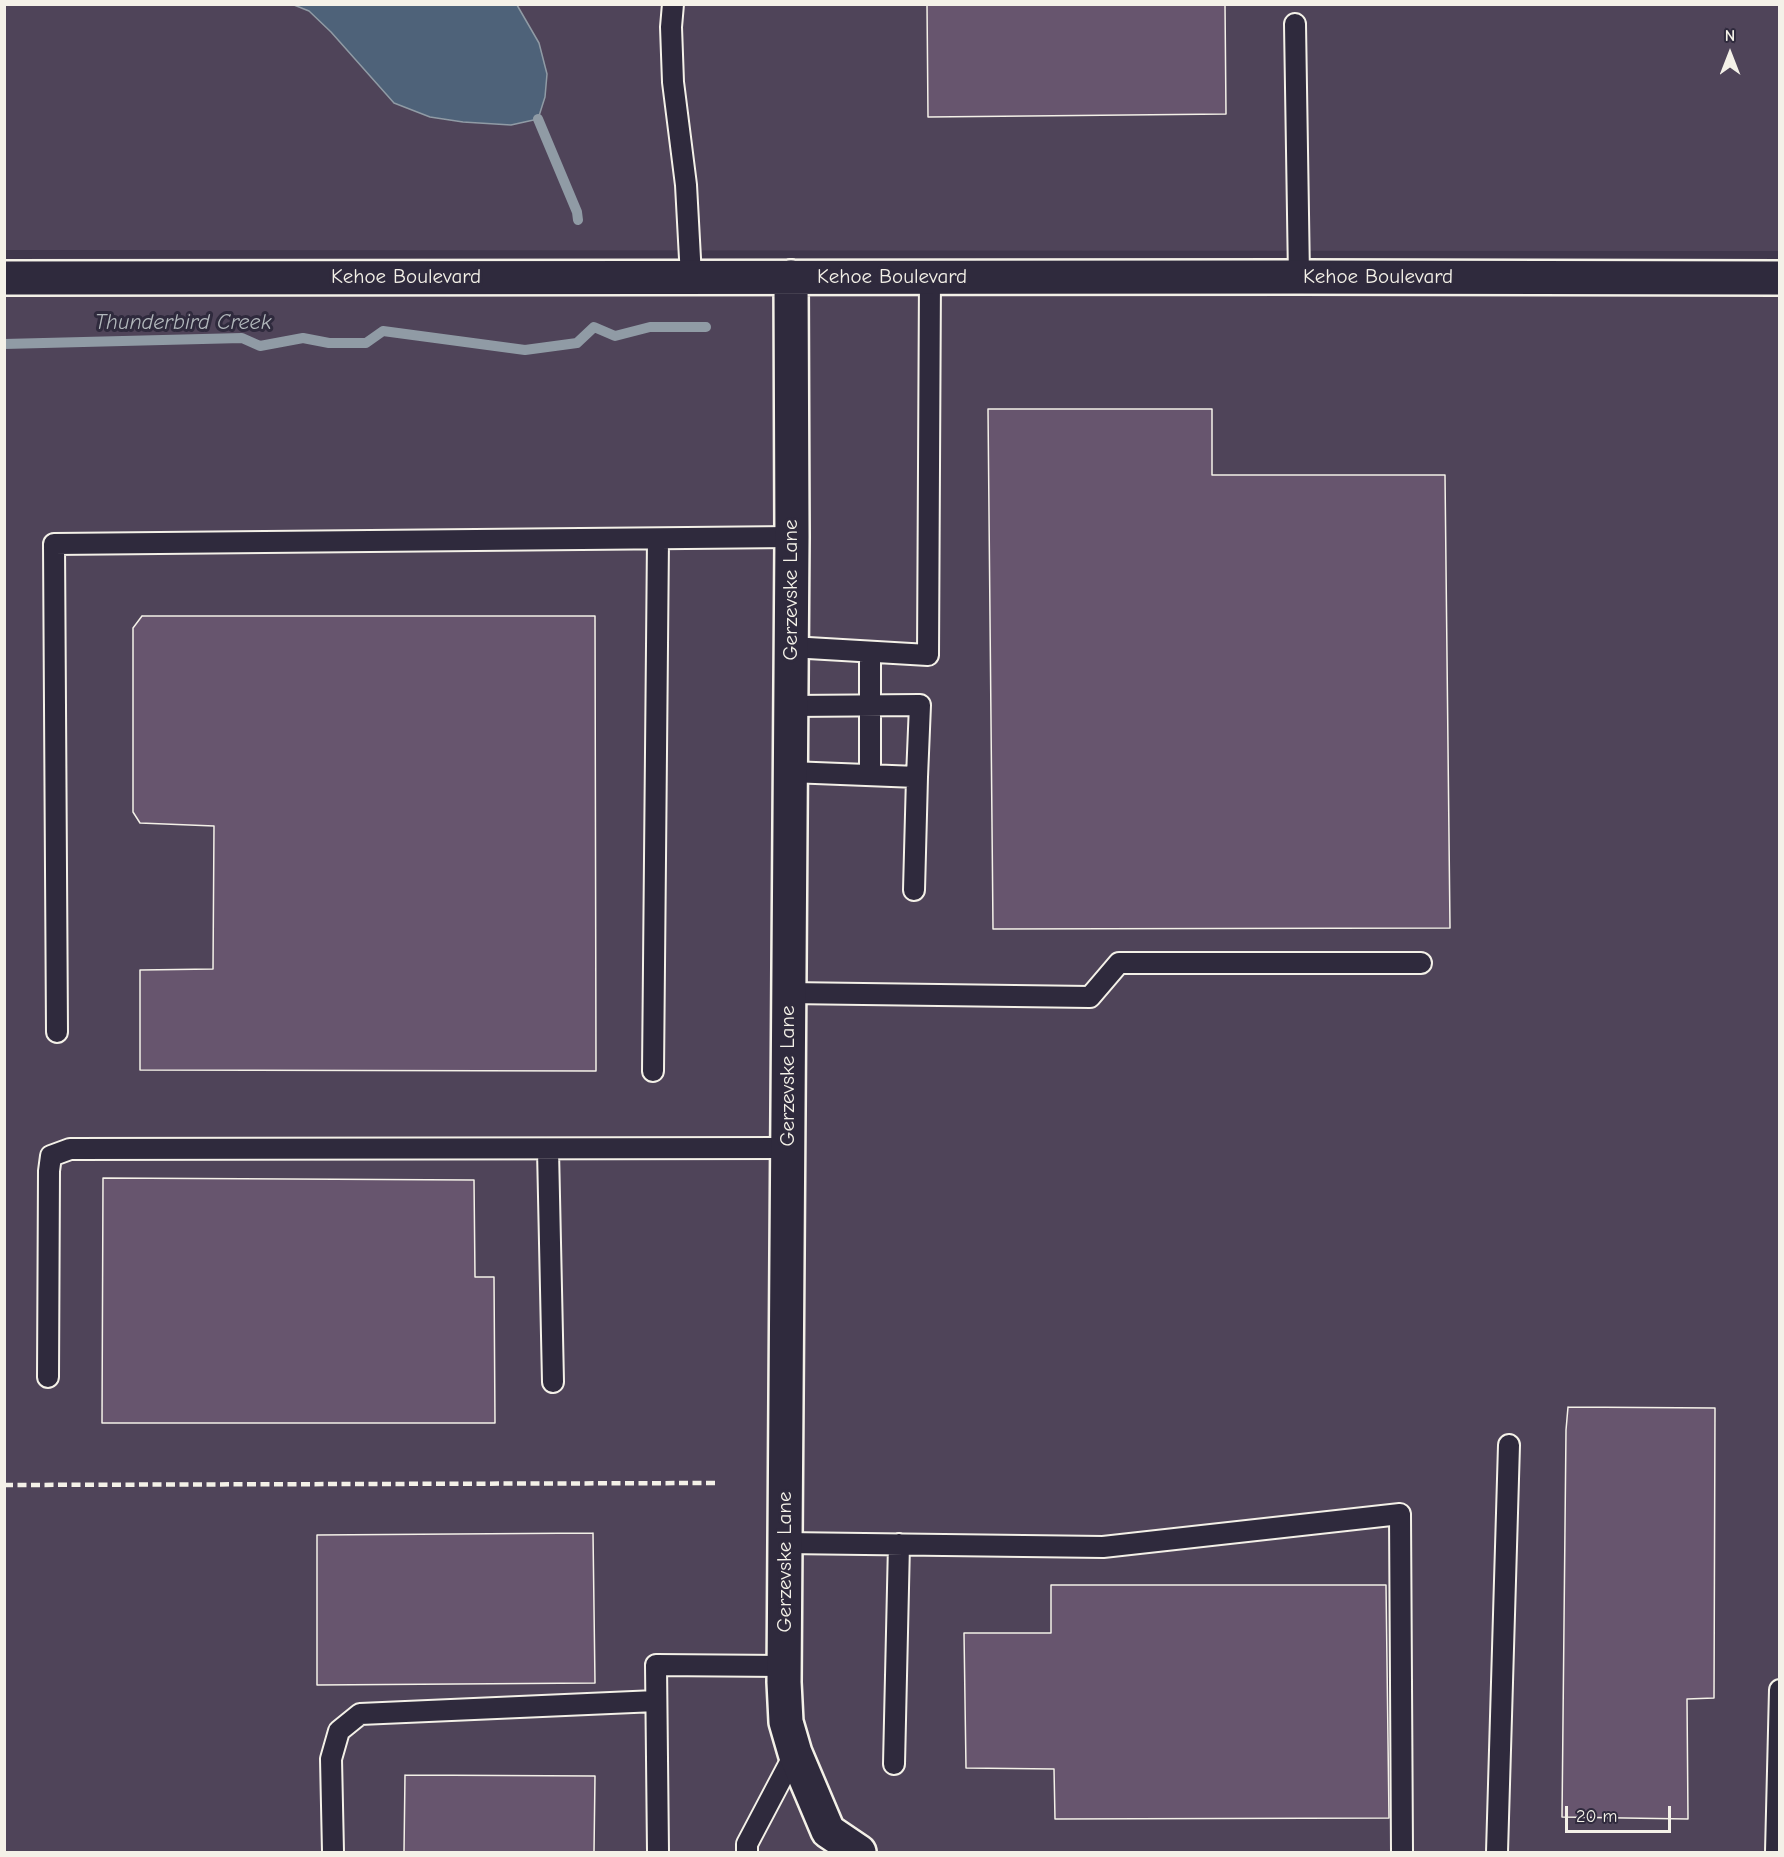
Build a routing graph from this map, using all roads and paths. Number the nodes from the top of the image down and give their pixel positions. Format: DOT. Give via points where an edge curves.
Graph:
graph roads {
  1 [pos="673,4"];
  2 [pos="1295,24"];
  3 [pos="691,277"];
  4 [pos="791,277"];
  5 [pos="930,277"];
  6 [pos="1299,277"];
  7 [pos="4,278"];
  8 [pos="1779,278"];
  9 [pos="792,537"];
  10 [pos="658,538"];
  11 [pos="791,647"];
  12 [pos="870,652"];
  13 [pos="870,705"];
  14 [pos="791,706"];
  15 [pos="790,772"];
  16 [pos="870,775"];
  17 [pos="917,777"];
  18 [pos="914,890"];
  19 [pos="1421,963"];
  20 [pos="788,993"];
  21 [pos="57,1032"];
  22 [pos="653,1071"];
  23 [pos="788,1148"];
  24 [pos="548,1150"];
  25 [pos="48,1377"];
  26 [pos="553,1382"];
  27 [pos="1509,1444"];
  28 [pos="785,1543"];
  29 [pos="899,1544"];
  30 [pos="784,1666"];
  31 [pos="1779,1690"];
  32 [pos="656,1701"];
  33 [pos="795,1753"];
  34 [pos="894,1764"];
  35 [pos="333,1852"];
  36 [pos="658,1852"];
  37 [pos="747,1852"];
  38 [pos="859,1852"];
  39 [pos="1401,1852"];
  40 [pos="1497,1852"];
  41 [pos="1776,1852"];
  1 -- 3 [label="lane" via="674,82 686,185"];
  2 -- 6 [label="lane"];
  3 -- 4 [label="street, Kehoe Boulevard"];
  3 -- 7 [label="street, Kehoe Boulevard"];
  4 -- 5 [label="street, Kehoe Boulevard"];
  4 -- 9 [label="street, Gerzevske Lane"];
  5 -- 6 [label="street, Kehoe Boulevard"];
  5 -- 12 [label="lane" via="928,655"];
  6 -- 8 [label="street, Kehoe Boulevard"];
  9 -- 10 [label="lane"];
  9 -- 11 [label="street, Gerzevske Lane"];
  10 -- 21 [label="lane" via="54,544"];
  10 -- 22 [label="lane"];
  11 -- 12 [label="lane"];
  11 -- 14 [label="street, Gerzevske Lane"];
  12 -- 13 [label="lane"];
  13 -- 14 [label="lane"];
  13 -- 16 [label="lane"];
  13 -- 17 [label="lane" via="920,705"];
  14 -- 15 [label="street, Gerzevske Lane"];
  15 -- 16 [label="lane"];
  15 -- 20 [label="street, Gerzevske Lane"];
  16 -- 17 [label="lane"];
  17 -- 18 [label="lane"];
  19 -- 20 [label="lane" via="1119,963 1090,997"];
  20 -- 23 [label="street, Gerzevske Lane"];
  23 -- 24 [label="lane"];
  23 -- 28 [label="street, Gerzevske Lane"];
  24 -- 25 [label="lane" via="70,1149 51,1156"];
  24 -- 26 [label="lane"];
  27 -- 40 [label="lane"];
  28 -- 29 [label="lane"];
  28 -- 30 [label="street, Gerzevske Lane"];
  29 -- 34 [label="lane"];
  29 -- 39 [label="lane" via="1103,1546 1400,1514"];
  30 -- 32 [label="lane" via="656,1665"];
  30 -- 33 [label="street, Gerzevske Lane" via="786,1722"];
  31 -- 41 [label="lane"];
  32 -- 35 [label="lane" via="360,1714 339,1731 331,1760"];
  32 -- 36 [label="lane"];
  33 -- 37 [label="lane" via="747,1844"];
  33 -- 38 [label="street, Gerzevske Lane" via="828,1831"];
}
